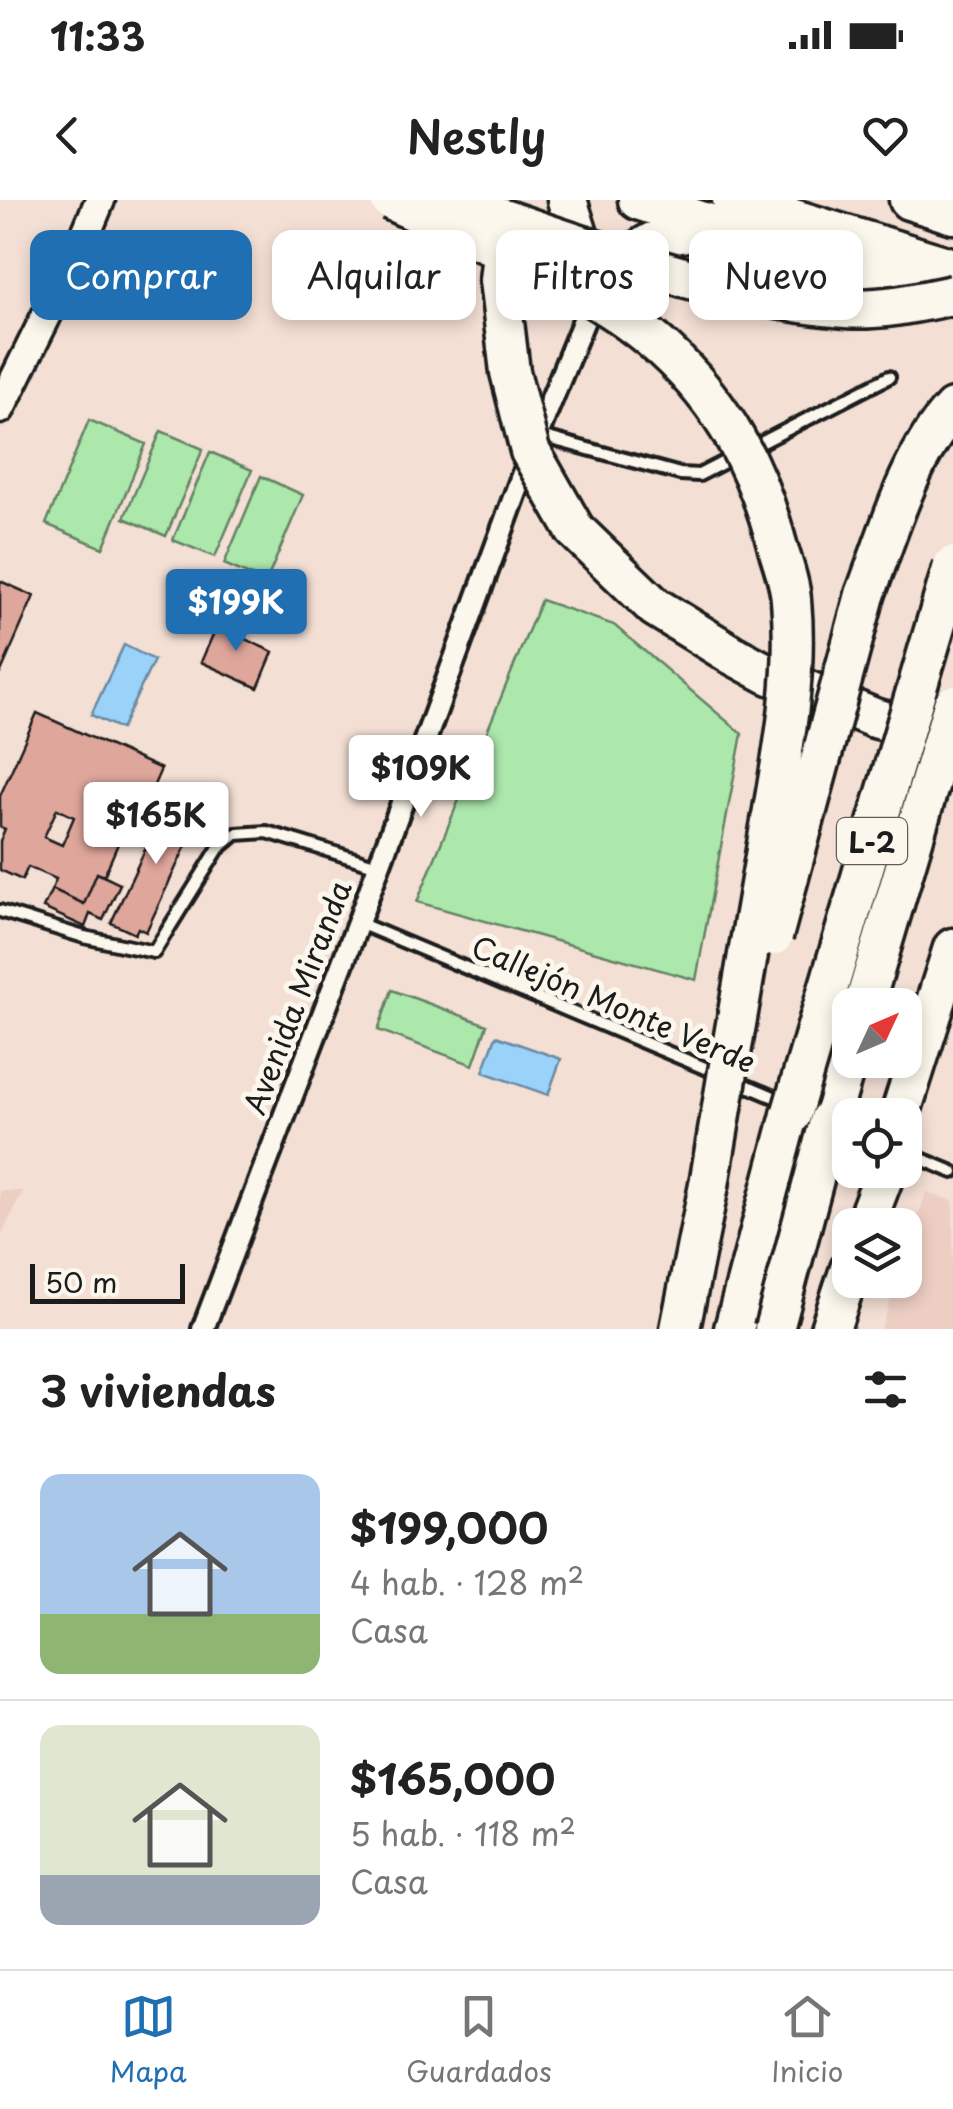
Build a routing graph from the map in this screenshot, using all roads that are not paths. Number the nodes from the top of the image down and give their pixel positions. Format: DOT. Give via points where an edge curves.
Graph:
graph roads {
  1 [pos="100,200"];
  2 [pos="390,200"];
  3 [pos="446,200"];
  4 [pos="508,200"];
  5 [pos="567,200"];
  6 [pos="638,200"];
  7 [pos="909,200"];
  8 [pos="953,214"];
  9 [pos="732,216"];
  10 [pos="576,230"];
  11 [pos="669,236"];
  12 [pos="953,268"];
  13 [pos="941,293"];
  14 [pos="877,296"];
  15 [pos="585,320"];
  16 [pos="889,377"];
  17 [pos="953,408"];
  18 [pos="0,409"];
  19 [pos="538,436"];
  20 [pos="953,566"];
  21 [pos="953,705"];
  22 [pos="953,739"];
  23 [pos="378,866"];
  24 [pos="0,911"];
  25 [pos="358,923"];
  26 [pos="953,948"];
  27 [pos="869,988"];
  28 [pos="953,1001"];
  29 [pos="842,1078"];
  30 [pos="905,1098"];
  31 [pos="915,1098"];
  32 [pos="832,1121"];
  33 [pos="922,1159"];
  34 [pos="953,1172"];
  35 [pos="709,1185"];
  36 [pos="840,1298"];
  37 [pos="203,1329"];
  38 [pos="680,1329"];
  39 [pos="734,1329"];
  40 [pos="774,1329"];
  41 [pos="830,1329"];
  1 -- 18 [label="street"];
  2 -- 35 [label="highway, bridge" via="558,277 662,348 710,398 750,460 774,532 791,596 793,666"];
  3 -- 13 [label="highway, bridge" via="767,297 849,308 910,304"];
  4 -- 22 [label="highway, bridge" via="500,280 510,372 530,451 576,530 655,606 768,674 874,718"];
  5 -- 10 [label="highway"];
  6 -- 9 [label="highway"];
  7 -- 8 [label="highway"];
  9 -- 11 [label="highway" via="704,230"];
  9 -- 12 [label="highway"];
  9 -- 13 [label="highway"];
  13 -- 14 [label="lane"];
  15 -- 19 [label="street, Avenida Miranda"];
  16 -- 19 [label="lane" via="699,476"];
  17 -- 35 [label="highway, bridge" via="902,494 865,596"];
  19 -- 23 [label="street, Avenida Miranda"];
  20 -- 39 [label="highway, L-2, bridge"];
  21 -- 27 [label="highway, L-2, bridge"];
  23 -- 24 [label="lane" via="268,832 236,834 209,862 154,952"];
  23 -- 25 [label="street, Avenida Miranda"];
  25 -- 32 [label="lane, Callejón Monte Verde"];
  25 -- 37 [label="street, Avenida Miranda"];
  26 -- 30 [label="highway"];
  28 -- 31 [label="highway"];
  29 -- 40 [label="highway, bridge"];
  33 -- 34 [label="lane"];
  35 -- 38 [label="highway"];
  36 -- 41 [label="highway"];
}
